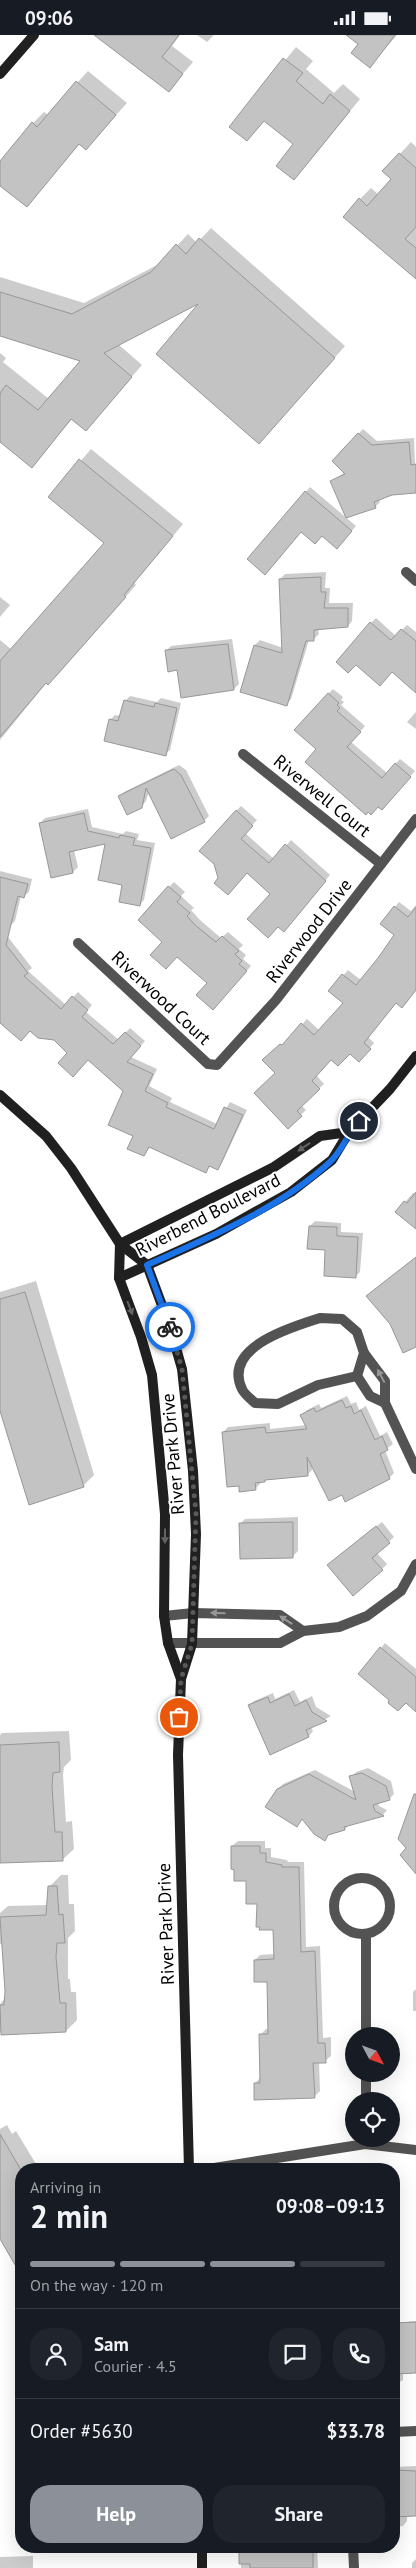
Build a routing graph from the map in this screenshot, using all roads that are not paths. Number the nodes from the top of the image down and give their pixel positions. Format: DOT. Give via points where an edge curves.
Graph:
graph roads {
  1 [pos="34,35"];
  2 [pos="0,74"];
  3 [pos="406,572"];
  4 [pos="416,581"];
  5 [pos="243,754"];
  6 [pos="416,819"];
  7 [pos="381,865"];
  8 [pos="78,943"];
  9 [pos="416,1056"];
  10 [pos="223,1058"];
  11 [pos="0,1095"];
  12 [pos="349,1133"];
  13 [pos="120,1244"];
  14 [pos="147,1265"];
  15 [pos="119,1279"];
  16 [pos="364,1353"];
  17 [pos="357,1376"];
  18 [pos="385,1403"];
  19 [pos="416,1469"];
  20 [pos="416,1564"];
  21 [pos="193,1613"];
  22 [pos="164,1616"];
  23 [pos="303,1631"];
  24 [pos="168,1643"];
  25 [pos="192,1644"];
  26 [pos="181,1679"];
  27 [pos="366,1934"];
  28 [pos="366,2027"];
  29 [pos="345,2145"];
  30 [pos="399,2147"];
  31 [pos="416,2150"];
  32 [pos="189,2163"];
  33 [pos="242,2163"];
  34 [pos="416,2431"];
  35 [pos="400,2432"];
  36 [pos="202,2553"];
  37 [pos="353,2553"];
  38 [pos="202,2568"];
  39 [pos="354,2568"];
  1 -- 2 [label="street"];
  3 -- 4 [label="street"];
  5 -- 7 [label="street, Riverwell Court"];
  6 -- 7 [label="street, Riverwood Drive"];
  7 -- 10 [label="street, Riverwood Drive" via="276,1000"];
  8 -- 10 [label="street, Riverwood Court" via="208,1064 217,1065"];
  9 -- 12 [label="street, Riverbend Boulevard"];
  11 -- 13 [label="street" via="46,1136 71,1168"];
  12 -- 13 [label="street, Riverbend Boulevard, one-way" via="320,1136 274,1167"];
  12 -- 14 [label="street, Riverbend Boulevard" via="332,1160 291,1193 216,1234"];
  13 -- 14 [label="street"];
  13 -- 15 [label="street, River Park Drive"];
  14 -- 15 [label="street, Riverbend Boulevard"];
  14 -- 21 [label="street, River Park Drive" via="182,1369 196,1513"];
  15 -- 22 [label="street, River Park Drive, one-way" via="152,1375 165,1514"];
  16 -- 17 [label="street"];
  16 -- 17 [label="street" via="357,1332 342,1319 320,1318 283,1330 250,1350 240,1363 239,1378 242,1390 255,1403 278,1405 318,1385"];
  18 -- 16 [label="street, one-way" via="385,1381"];
  17 -- 18 [label="street" via="370,1396"];
  18 -- 19 [label="street"];
  20 -- 23 [label="street" via="401,1591 367,1616 339,1627"];
  21 -- 22 [label="street"];
  23 -- 21 [label="street, one-way" via="280,1615"];
  21 -- 25 [label="street, River Park Drive"];
  22 -- 24 [label="street, River Park Drive"];
  23 -- 25 [label="street" via="280,1643"];
  24 -- 25 [label="street"];
  24 -- 26 [label="street, River Park Drive"];
  25 -- 26 [label="street, River Park Drive"];
  26 -- 32 [label="street, River Park Drive" via="178,1755"];
  27 -- 27 [label="street" via="384,1925 390,1902 382,1885 370,1879 354,1878 336,1894 333,1903 335,1916 340,1925 350,1932"];
  27 -- 28 [label="street"];
  29 -- 33 [label="street"];
  30 -- 31 [label="street"];
  34 -- 35 [label="street"];
  36 -- 38 [label="street"];
  37 -- 39 [label="street"];
}
